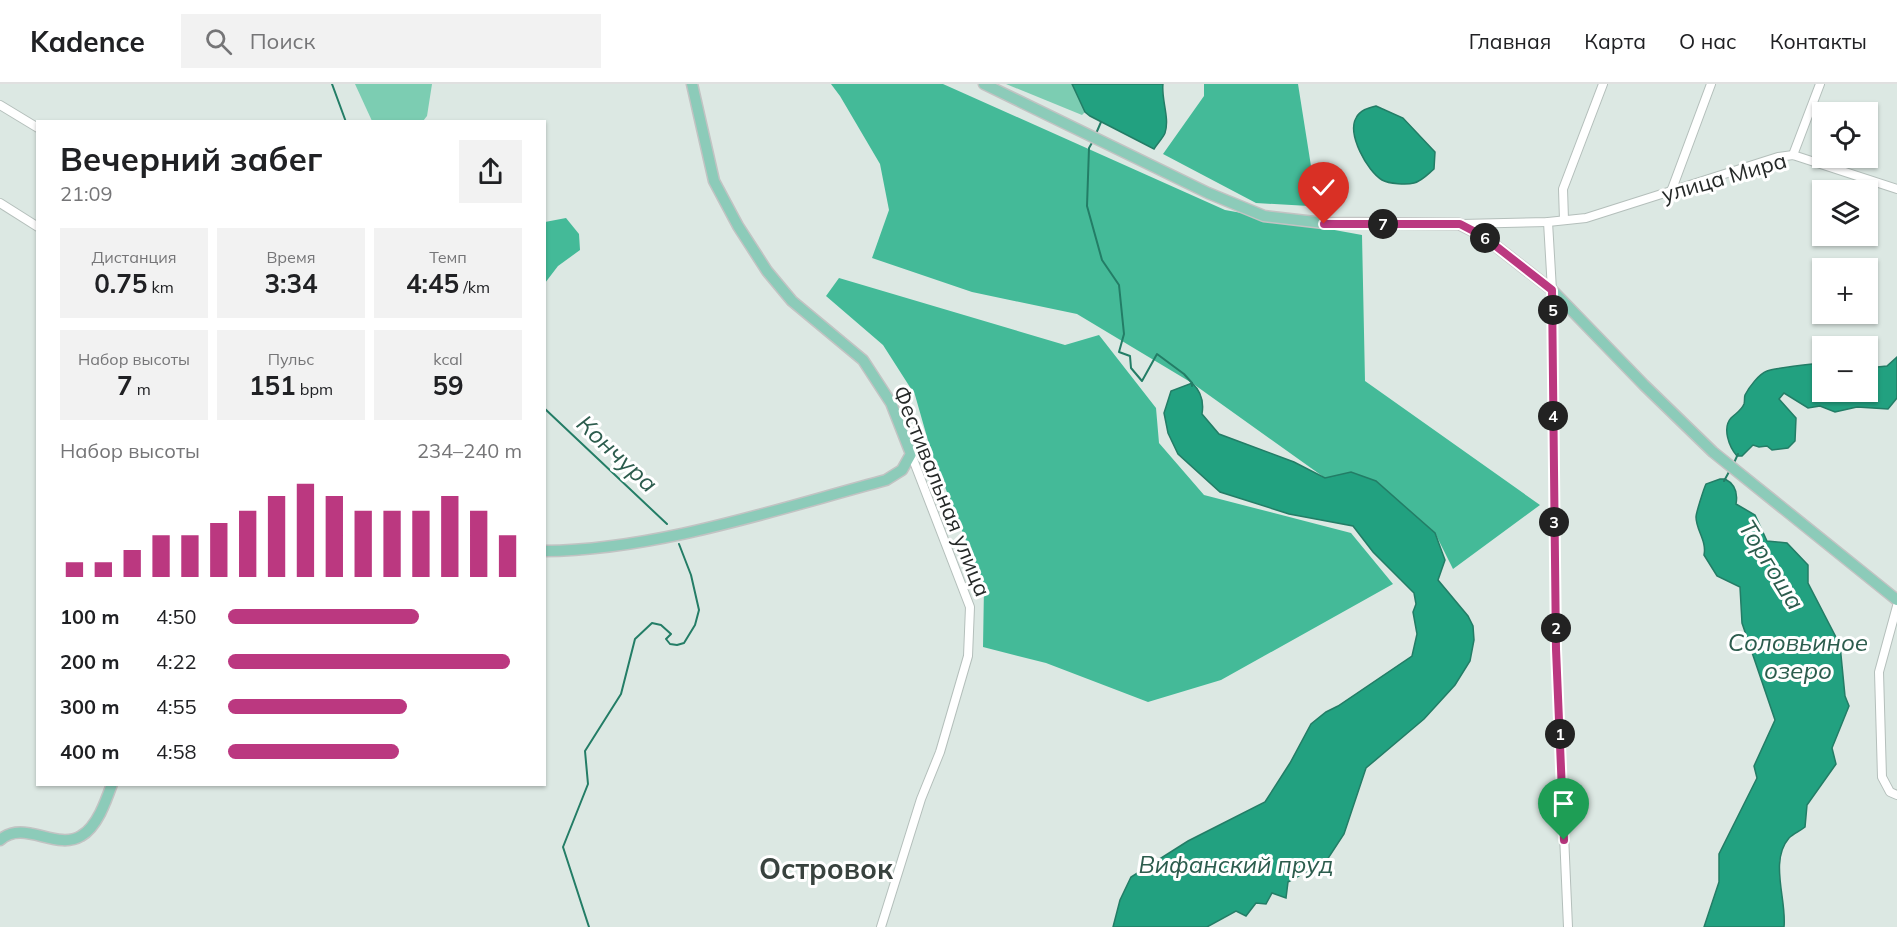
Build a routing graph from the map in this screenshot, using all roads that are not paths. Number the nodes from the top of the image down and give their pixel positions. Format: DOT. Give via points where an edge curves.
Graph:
graph roads {
  1 [pos="692,84"];
  2 [pos="984,84"];
  3 [pos="1603,84"];
  4 [pos="1711,84"];
  5 [pos="1820,84"];
  6 [pos="0,105"];
  7 [pos="36,127"];
  8 [pos="1792,155"];
  9 [pos="1672,189"];
  10 [pos="1897,189"];
  11 [pos="0,203"];
  12 [pos="1564,220"];
  13 [pos="1548,222"];
  14 [pos="1460,224"];
  15 [pos="36,226"];
  16 [pos="1552,290"];
  17 [pos="911,454"];
  18 [pos="546,551"];
  19 [pos="1897,600"];
  20 [pos="1897,606"];
  21 [pos="111,786"];
  22 [pos="1897,795"];
  23 [pos="0,829"];
  24 [pos="13,833"];
  25 [pos="0,840"];
  26 [pos="881,927"];
  27 [pos="1568,927"];
  1 -- 17 [label="main road, Фестивальная улица" via="714,181 738,226 792,301 863,360 891,403"];
  2 -- 14 [label="main road" via="1208,193 1264,216 1324,224"];
  3 -- 12 [label="street" via="1563,189"];
  4 -- 9 [label="street"];
  5 -- 8 [label="street"];
  6 -- 7 [label="street"];
  8 -- 9 [label="street, улица Мира"];
  8 -- 10 [label="street, улица Мира"];
  9 -- 12 [label="street, улица Мира" via="1607,212"];
  11 -- 15 [label="street"];
  12 -- 13 [label="street, улица Мира"];
  13 -- 14 [label="street, улица Мира"];
  13 -- 16 [label="street"];
  14 -- 16 [label="main road" via="1483,236"];
  16 -- 19 [label="main road" via="1713,452"];
  16 -- 27 [label="street" via="1556,649"];
  17 -- 18 [label="main road" via="902,470 886,480 763,513 652,540"];
  17 -- 26 [label="street, Фестивальная улица" via="970,607 968,656"];
  20 -- 22 [label="street" via="1879,672 1882,777 1890,792"];
  21 -- 24 [label="main road" via="93,824 79,837 64,840"];
  23 -- 24 [label="street"];
  24 -- 25 [label="main road"];
}
